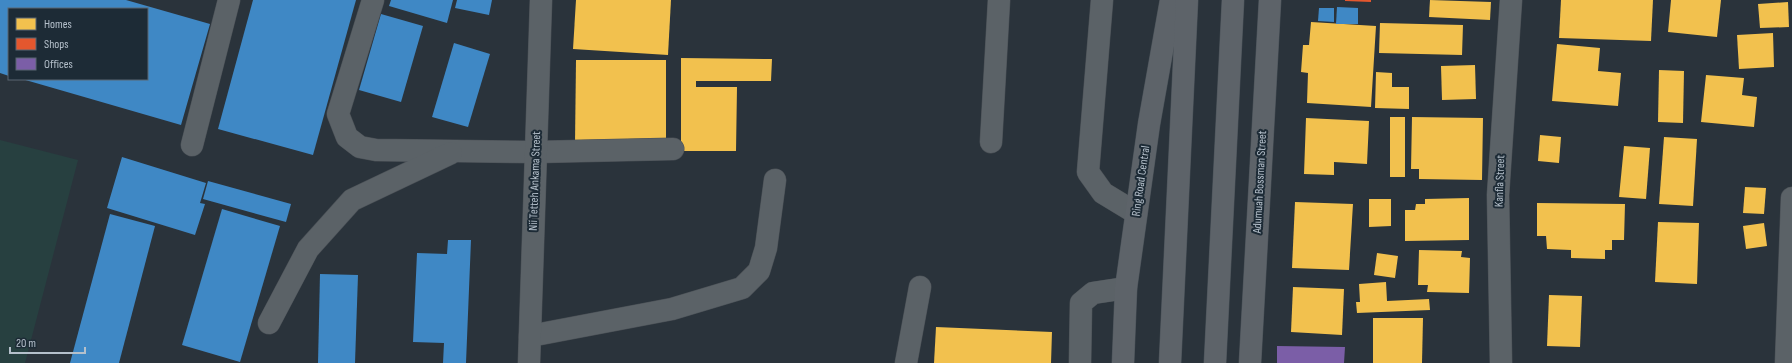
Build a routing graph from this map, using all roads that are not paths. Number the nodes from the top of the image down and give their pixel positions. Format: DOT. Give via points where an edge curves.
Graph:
graph roads {
  1 [pos="229,0"];
  2 [pos="373,0"];
  3 [pos="541,0"];
  4 [pos="999,0"];
  5 [pos="1102,0"];
  6 [pos="1171,0"];
  7 [pos="1187,0"];
  8 [pos="1233,0"];
  9 [pos="1270,0"];
  10 [pos="1511,0"];
  11 [pos="991,142"];
  12 [pos="192,146"];
  13 [pos="673,149"];
  14 [pos="455,151"];
  15 [pos="536,152"];
  16 [pos="775,180"];
  17 [pos="1792,198"];
  18 [pos="1136,213"];
  19 [pos="920,287"];
  20 [pos="1126,288"];
  21 [pos="269,323"];
  22 [pos="530,336"];
  23 [pos="529,363"];
  24 [pos="906,363"];
  25 [pos="1080,363"];
  26 [pos="1123,363"];
  27 [pos="1170,363"];
  28 [pos="1215,363"];
  29 [pos="1250,363"];
  30 [pos="1501,363"];
  31 [pos="1786,363"];
  1 -- 12 [label="street"];
  2 -- 14 [label="street" via="338,114 347,137 360,146 376,150"];
  3 -- 15 [label="street, Nii Tetteh Ankama Street"];
  4 -- 11 [label="street"];
  5 -- 18 [label="street" via="1088,172 1103,193"];
  6 -- 18 [label="main road, Ring Road Central"];
  7 -- 27 [label="main road"];
  8 -- 28 [label="main road"];
  9 -- 29 [label="main road, Adumuah Bossman Street"];
  10 -- 30 [label="street, Kanfla Street" via="1498,195"];
  13 -- 15 [label="street"];
  14 -- 15 [label="street"];
  14 -- 21 [label="street" via="352,200 308,249"];
  15 -- 22 [label="street, Nii Tetteh Ankama Street"];
  16 -- 22 [label="street" via="766,248 759,271 742,288 672,309"];
  17 -- 31 [label="street"];
  18 -- 20 [label="main road, Ring Road Central"];
  19 -- 24 [label="street"];
  20 -- 25 [label="street" via="1094,293 1081,303"];
  20 -- 26 [label="main road, Ring Road Central"];
  22 -- 23 [label="street, Nii Tetteh Ankama Street"];
}
